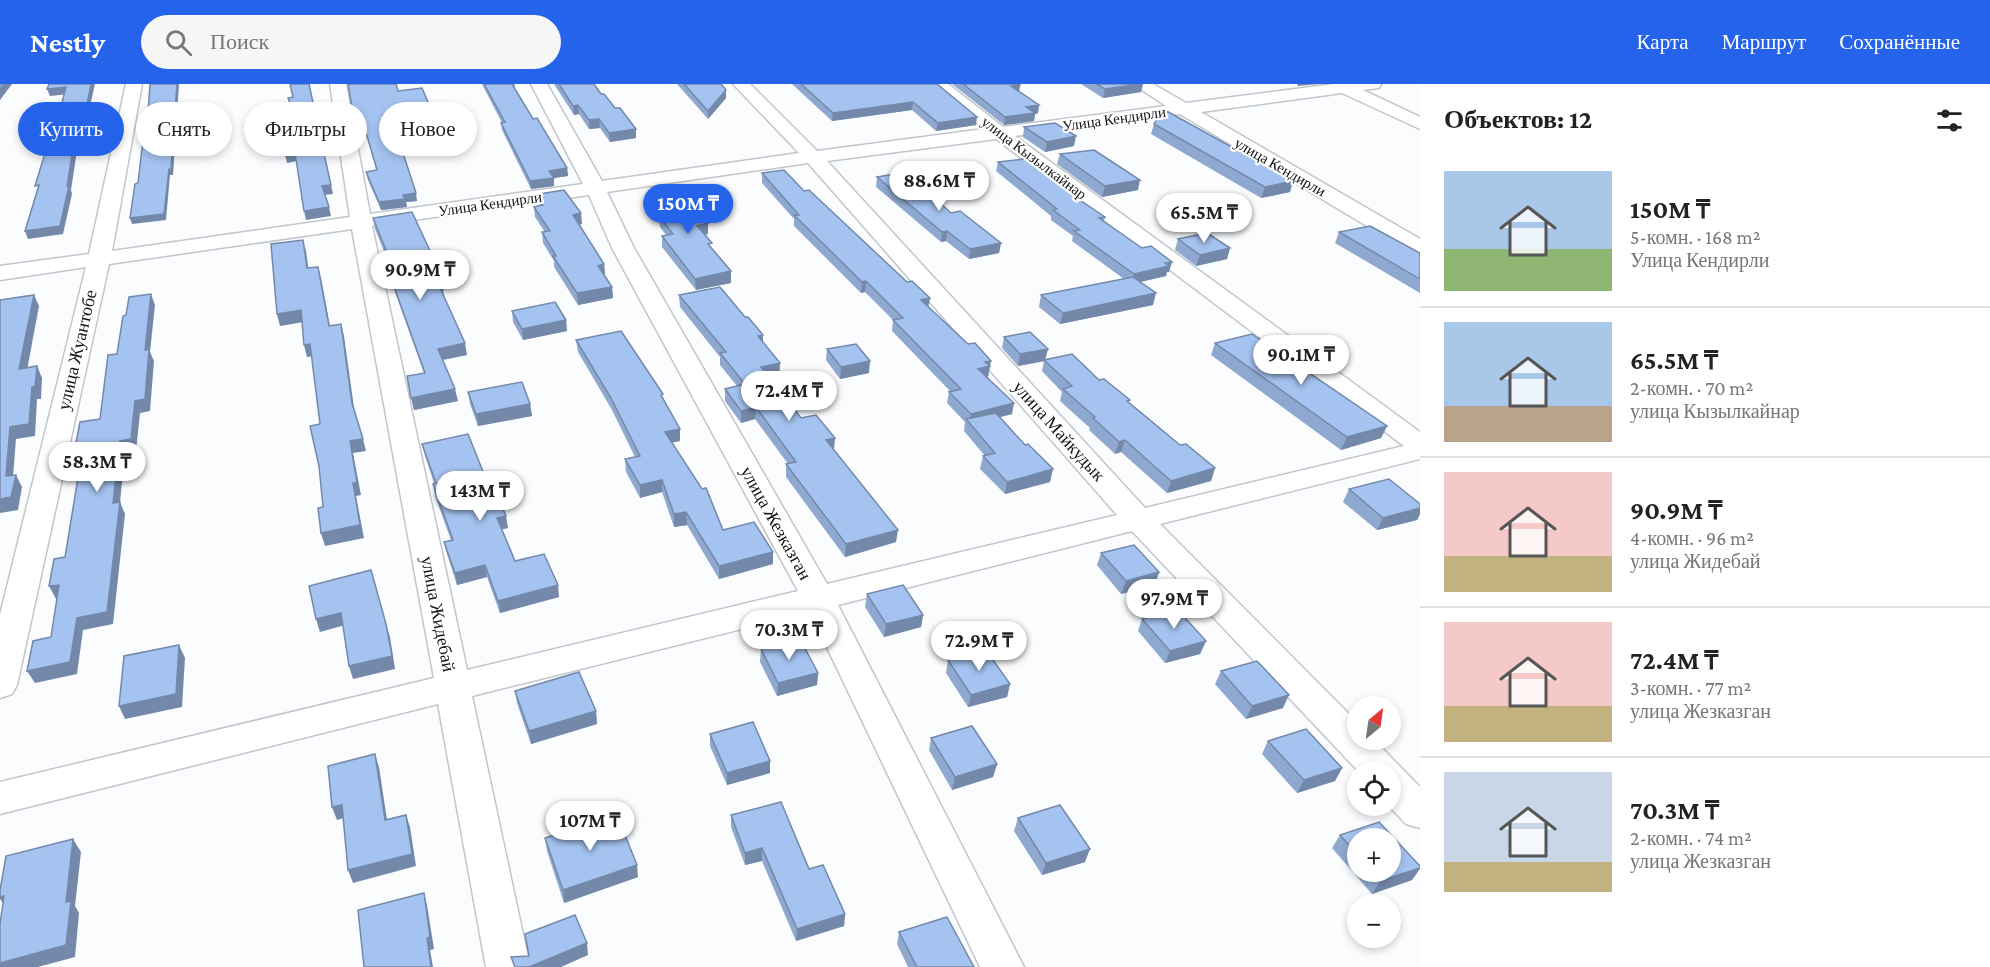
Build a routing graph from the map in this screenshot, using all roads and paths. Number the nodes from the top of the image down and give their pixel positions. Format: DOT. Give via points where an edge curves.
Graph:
graph roads {
  1 [pos="134,84"];
  2 [pos="338,84"];
  3 [pos="539,84"];
  4 [pos="741,84"];
  5 [pos="938,84"];
  6 [pos="1141,84"];
  7 [pos="1373,84"];
  8 [pos="1342,86"];
  9 [pos="1182,110"];
  10 [pos="1420,124"];
  11 [pos="1001,134"];
  12 [pos="813,157"];
  13 [pos="596,189"];
  14 [pos="360,223"];
  15 [pos="1420,248"];
  16 [pos="99,258"];
  17 [pos="0,273"];
  18 [pos="1420,445"];
  19 [pos="1420,450"];
  20 [pos="1138,519"];
  21 [pos="818,597"];
  22 [pos="0,686"];
  23 [pos="452,686"];
  24 [pos="1372,762"];
  25 [pos="1401,792"];
  26 [pos="0,798"];
  27 [pos="1420,812"];
  28 [pos="508,967"];
  29 [pos="1002,967"];
  1 -- 16 [label="street, улица Жуантобе"];
  2 -- 14 [label="street, улица Жидебай"];
  3 -- 13 [label="street, улица Жезказган"];
  4 -- 12 [label="street, улица Майкудык"];
  5 -- 11 [label="street, улица Кызылкайнар"];
  6 -- 9 [label="street, улица Кендирли"];
  7 -- 8 [label="street, Улица Кендирли"];
  8 -- 9 [label="street, Улица Кендирли"];
  8 -- 10 [label="street"];
  9 -- 11 [label="street, Улица Кендирли"];
  9 -- 15 [label="street, улица Кендирли"];
  11 -- 12 [label="street, Улица Кендирли"];
  11 -- 18 [label="street, улица Кызылкайнар"];
  12 -- 13 [label="street, Улица Кендирли"];
  12 -- 20 [label="street, улица Майкудык"];
  13 -- 14 [label="street, Улица Кендирли"];
  13 -- 21 [label="street, улица Жезказган" via="623,248"];
  14 -- 16 [label="street, Улица Кендирли"];
  14 -- 23 [label="street, улица Жидебай"];
  16 -- 17 [label="street, Улица Кендирли"];
  16 -- 22 [label="street, улица Жуантобе"];
  19 -- 20 [label="street"];
  20 -- 21 [label="street"];
  20 -- 24 [label="street, улица Майкудык"];
  21 -- 23 [label="street"];
  21 -- 29 [label="street, улица Жезказган"];
  23 -- 26 [label="street"];
  23 -- 28 [label="street, улица Жидебай"];
  25 -- 27 [label="street"];
}
